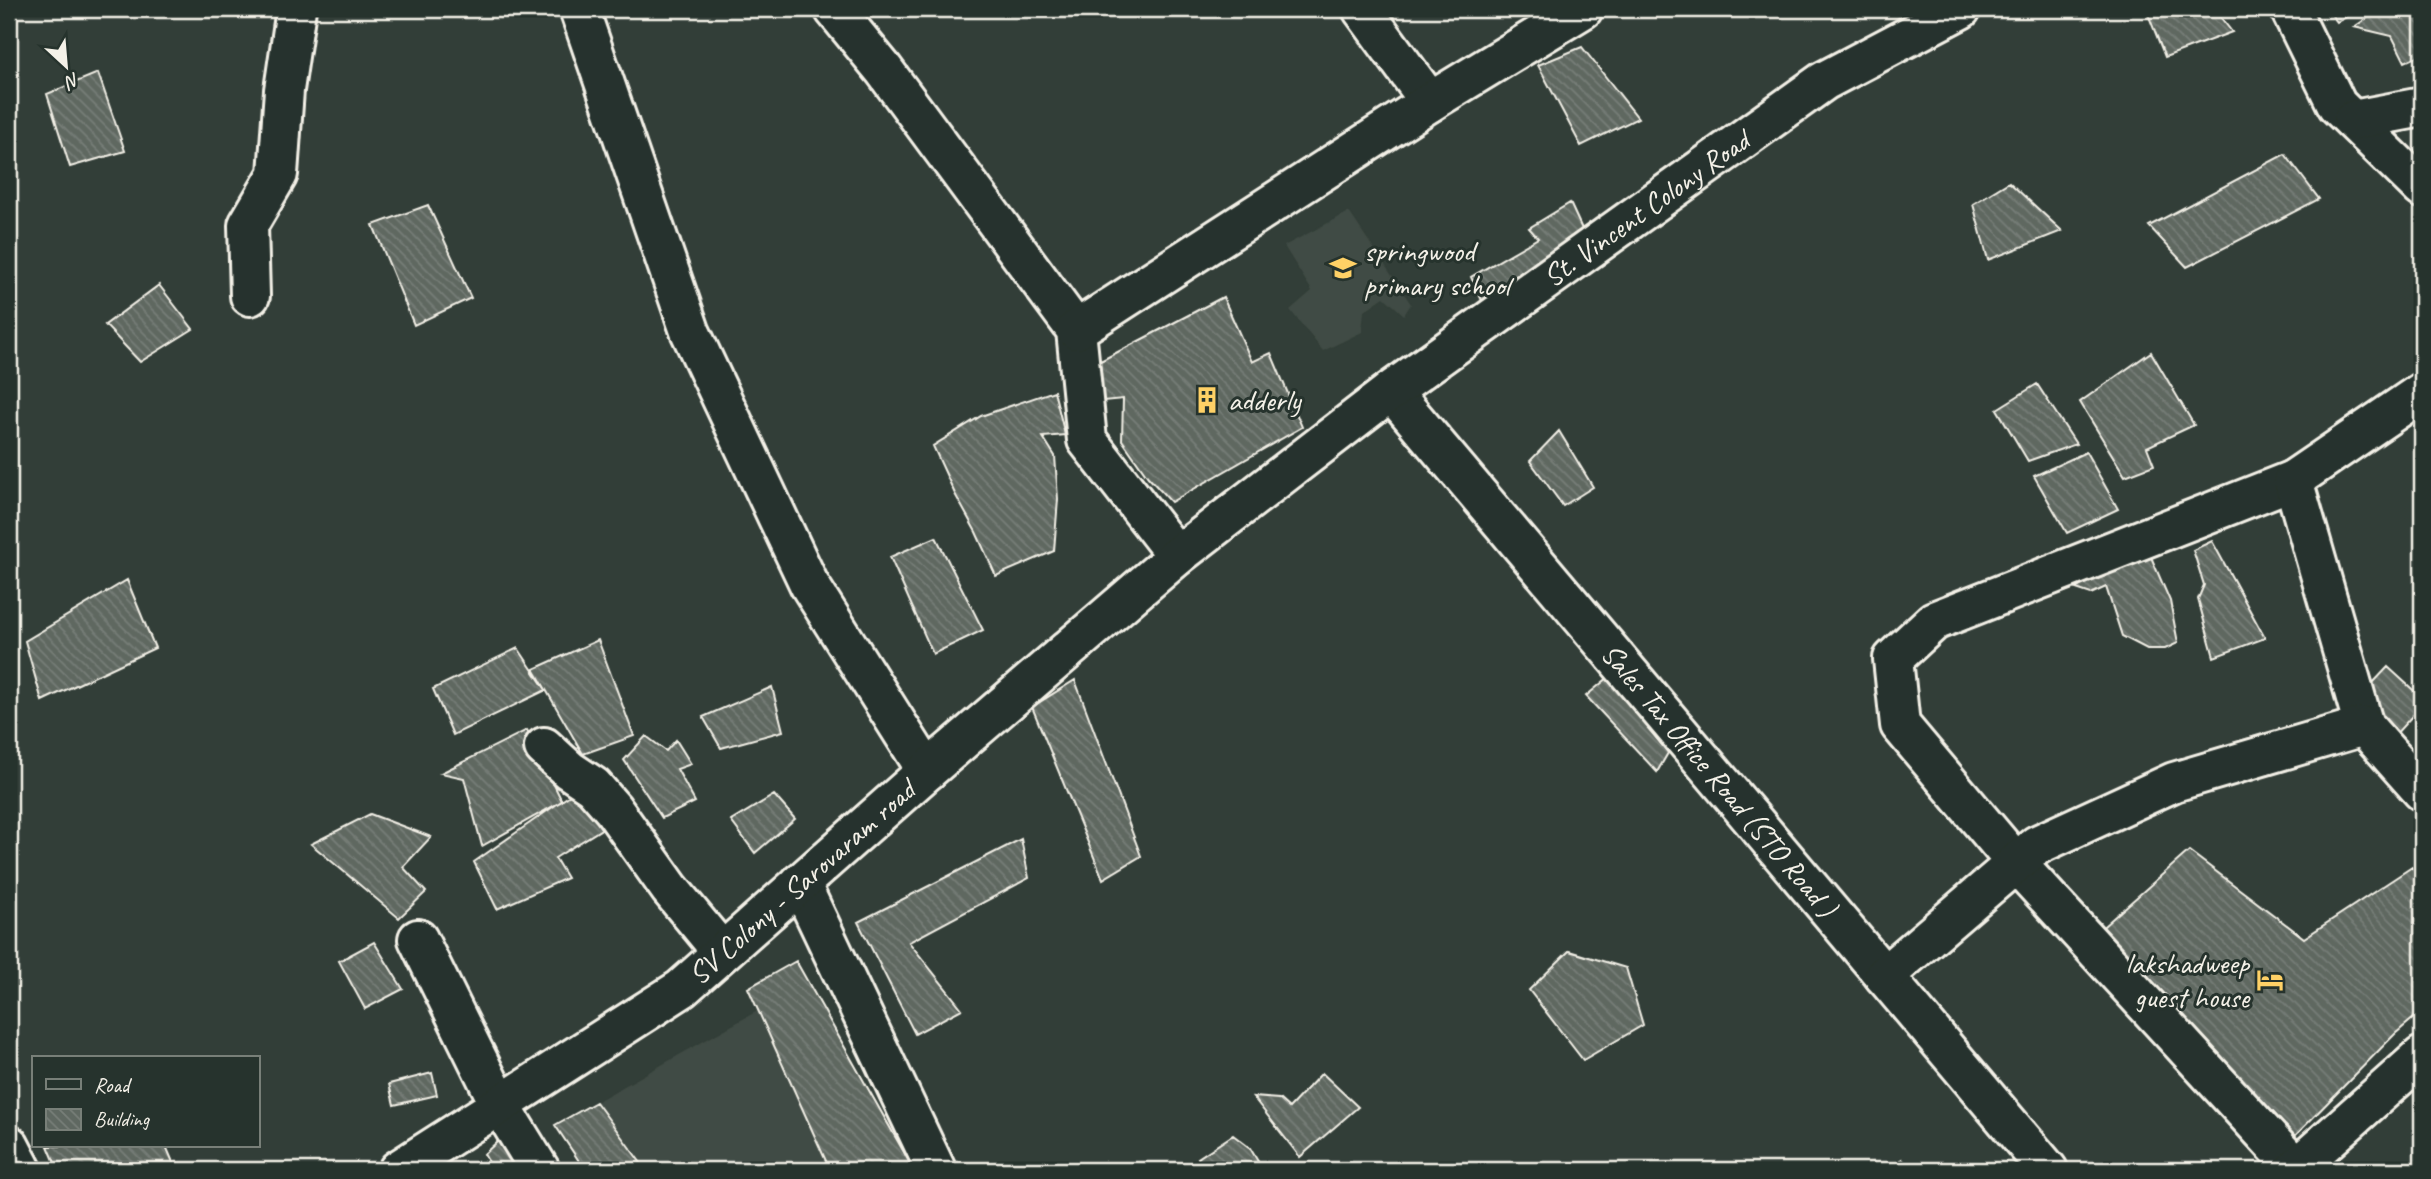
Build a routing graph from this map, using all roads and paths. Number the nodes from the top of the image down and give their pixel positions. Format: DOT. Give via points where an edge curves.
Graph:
graph roads {
  1 [pos="296,9"];
  2 [pos="579,9"];
  3 [pos="834,9"];
  4 [pos="1362,9"];
  5 [pos="1583,9"];
  6 [pos="1961,9"];
  7 [pos="2290,9"];
  8 [pos="1430,102"];
  9 [pos="2422,107"];
  10 [pos="2353,120"];
  11 [pos="2422,188"];
  12 [pos="250,296"];
  13 [pos="1076,330"];
  14 [pos="1391,391"];
  15 [pos="2422,392"];
  16 [pos="2293,480"];
  17 [pos="1177,556"];
  18 [pos="2364,726"];
  19 [pos="544,747"];
  20 [pos="927,771"];
  21 [pos="2422,791"];
  22 [pos="2015,863"];
  23 [pos="800,883"];
  24 [pos="418,939"];
  25 [pos="722,952"];
  26 [pos="1884,976"];
  27 [pos="2422,1056"];
  28 [pos="500,1105"];
  29 [pos="9,1145"];
  30 [pos="2295,1169"];
  31 [pos="22,1170"];
  32 [pos="398,1170"];
  33 [pos="540,1170"];
  34 [pos="936,1170"];
  35 [pos="2048,1170"];
  1 -- 12 [label="street" via="278,174 248,225"];
  2 -- 20 [label="street" via="690,331 809,584"];
  3 -- 13 [label="street"];
  4 -- 8 [label="street"];
  5 -- 8 [label="street"];
  6 -- 14 [label="street, St. Vincent Colony Road" via="1824,81"];
  7 -- 10 [label="street" via="2337,105"];
  8 -- 13 [label="street"];
  9 -- 10 [label="street"];
  10 -- 11 [label="street"];
  13 -- 17 [label="street" via="1087,439"];
  14 -- 17 [label="street, St. Vincent Colony Road"];
  14 -- 26 [label="street, Sales Tax Office Road (STO Road )"];
  15 -- 16 [label="street"];
  16 -- 18 [label="street"];
  16 -- 22 [label="street" via="1934,621 1893,659 1900,725"];
  17 -- 20 [label="street, SV Colony - Sarovaram road"];
  18 -- 21 [label="street"];
  18 -- 22 [label="street" via="2175,782 2037,845"];
  19 -- 25 [label="street" via="593,786 613,809"];
  20 -- 23 [label="street, SV Colony - Sarovaram road"];
  22 -- 26 [label="street"];
  22 -- 30 [label="street"];
  23 -- 25 [label="street, SV Colony - Sarovaram road"];
  23 -- 34 [label="street"];
  24 -- 28 [label="street"];
  25 -- 28 [label="street, SV Colony - Sarovaram road" via="681,989"];
  26 -- 35 [label="street, Sales Tax Office Road (STO Road )"];
  27 -- 30 [label="street"];
  28 -- 32 [label="street, SV Colony - Sarovaram road"];
  28 -- 33 [label="street"];
  29 -- 31 [label="street"];
}
